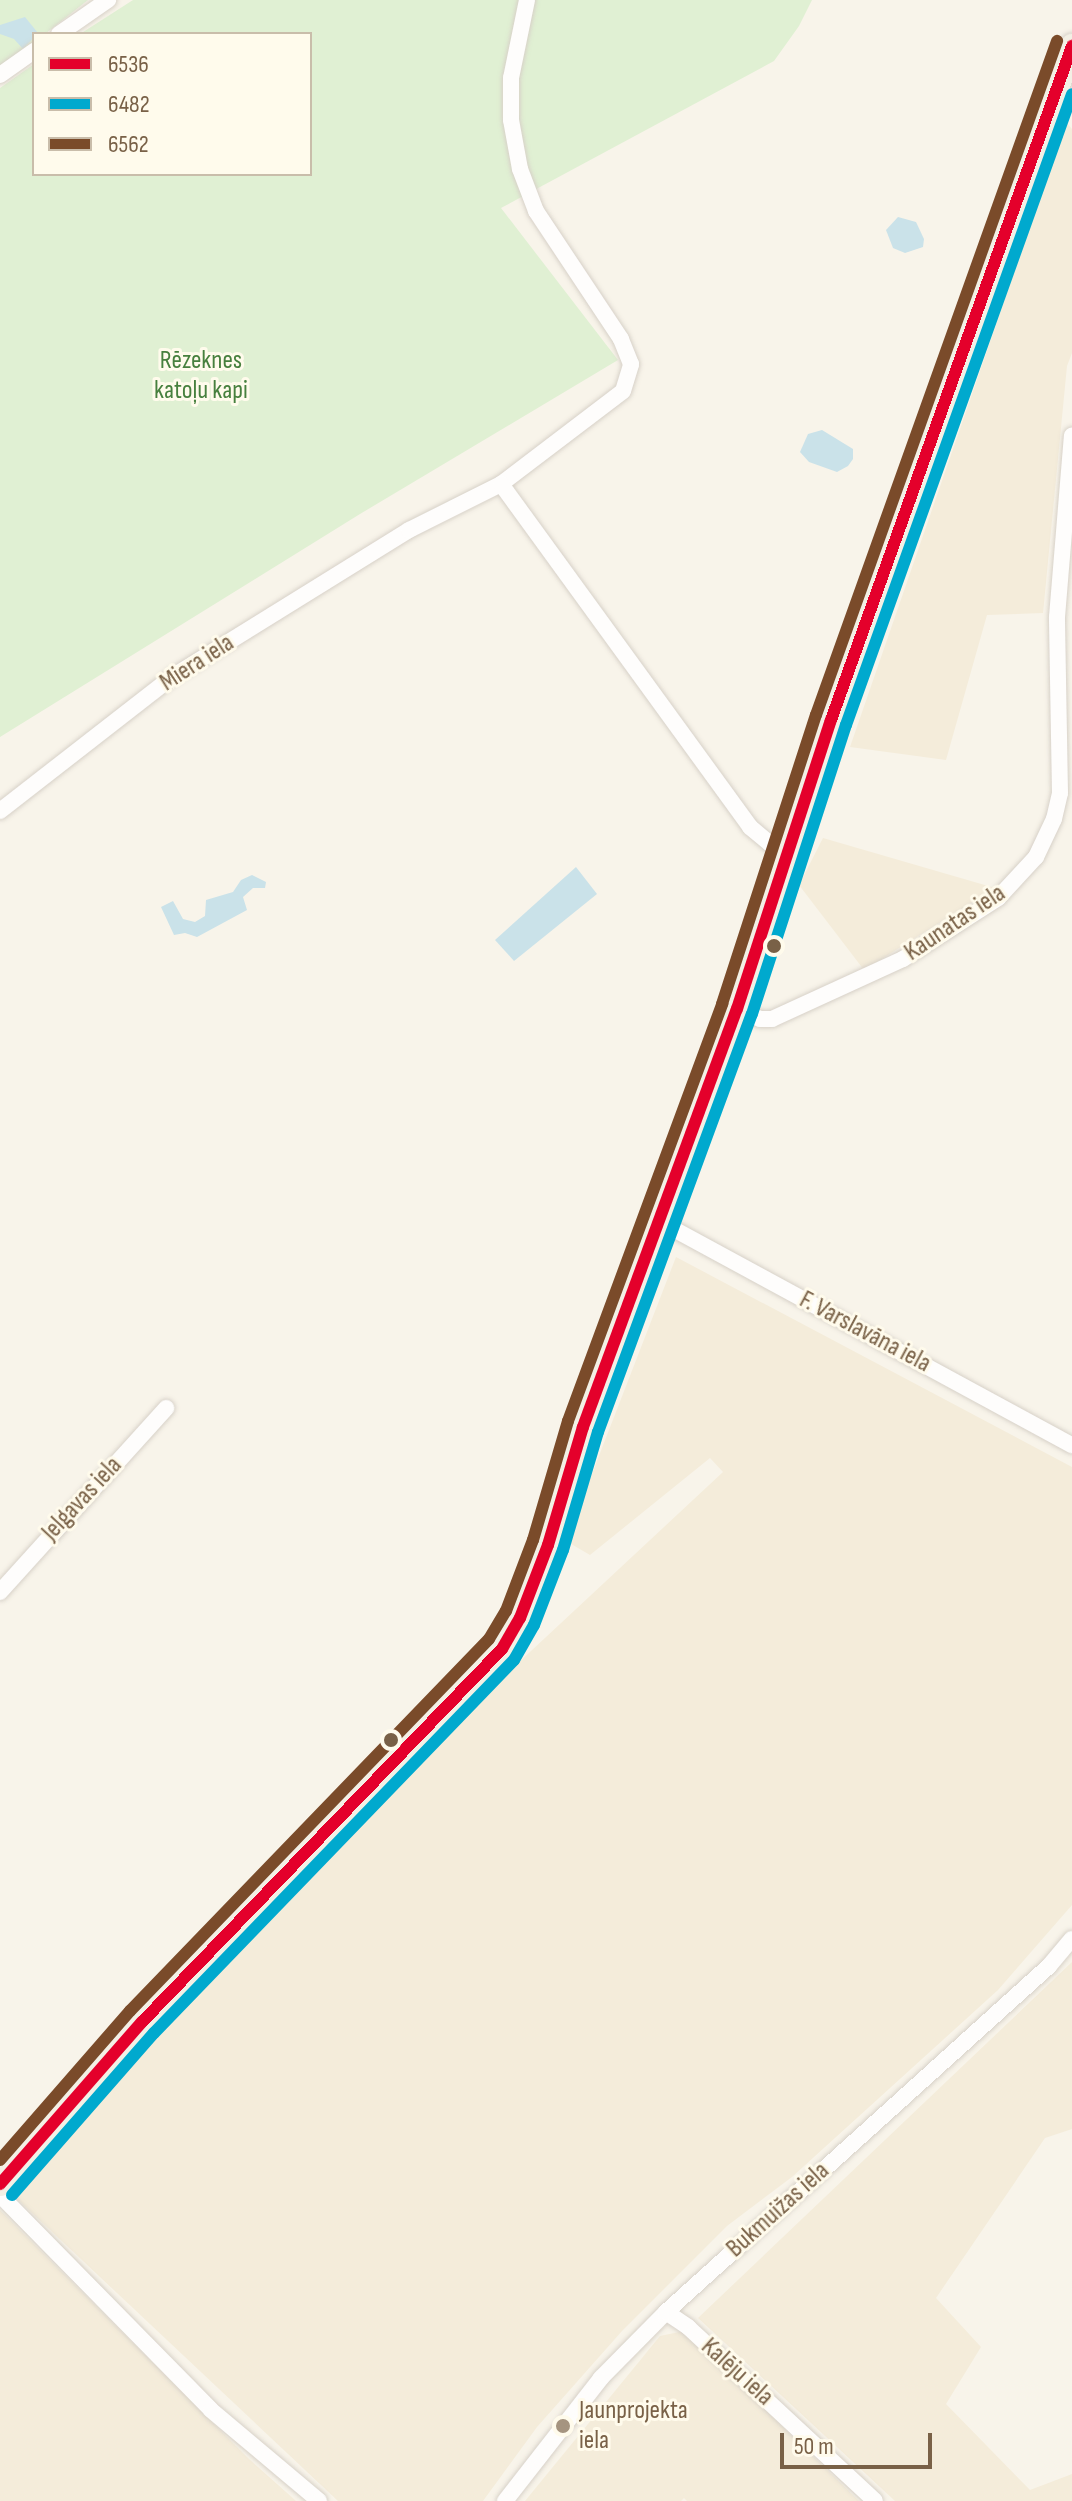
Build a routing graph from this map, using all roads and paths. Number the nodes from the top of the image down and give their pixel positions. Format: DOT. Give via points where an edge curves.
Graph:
graph roads {
  1 [pos="108,0"];
  2 [pos="527,0"];
  3 [pos="62,32"];
  4 [pos="1072,46"];
  5 [pos="32,52"];
  6 [pos="0,75"];
  7 [pos="1072,436"];
  8 [pos="501,484"];
  9 [pos="0,811"];
  10 [pos="786,851"];
  11 [pos="737,1009"];
  12 [pos="657,1220"];
  13 [pos="166,1408"];
  14 [pos="1072,1445"];
  15 [pos="0,1592"];
  16 [pos="1072,1939"];
  17 [pos="0,2184"];
  18 [pos="0,2195"];
  19 [pos="666,2312"];
  20 [pos="319,2501"];
  21 [pos="505,2501"];
  22 [pos="875,2501"];
  1 -- 3 [label="street"];
  2 -- 8 [label="street, Miera iela" via="511,78 511,120 520,169 536,211 621,339 631,364 623,391"];
  4 -- 10 [label="main road"];
  5 -- 6 [label="street"];
  7 -- 11 [label="street, Kaunatas iela" via="1057,617 1060,793 1036,857 998,898 903,959 772,1019"];
  8 -- 9 [label="street, Miera iela" via="409,530 172,677"];
  8 -- 10 [label="street" via="750,827"];
  10 -- 11 [label="main road"];
  11 -- 12 [label="main road"];
  12 -- 14 [label="street, F. Varslavāna iela"];
  12 -- 17 [label="main road" via="539,1570 507,1641 142,2022"];
  13 -- 15 [label="street, Jelgavas iela"];
  16 -- 19 [label="street, Bukmuižas iela" via="1049,1966"];
  18 -- 20 [label="street" via="211,2410"];
  19 -- 21 [label="street, Bukmuižas iela" via="601,2378"];
  19 -- 22 [label="street, Kalēju iela"];
}
